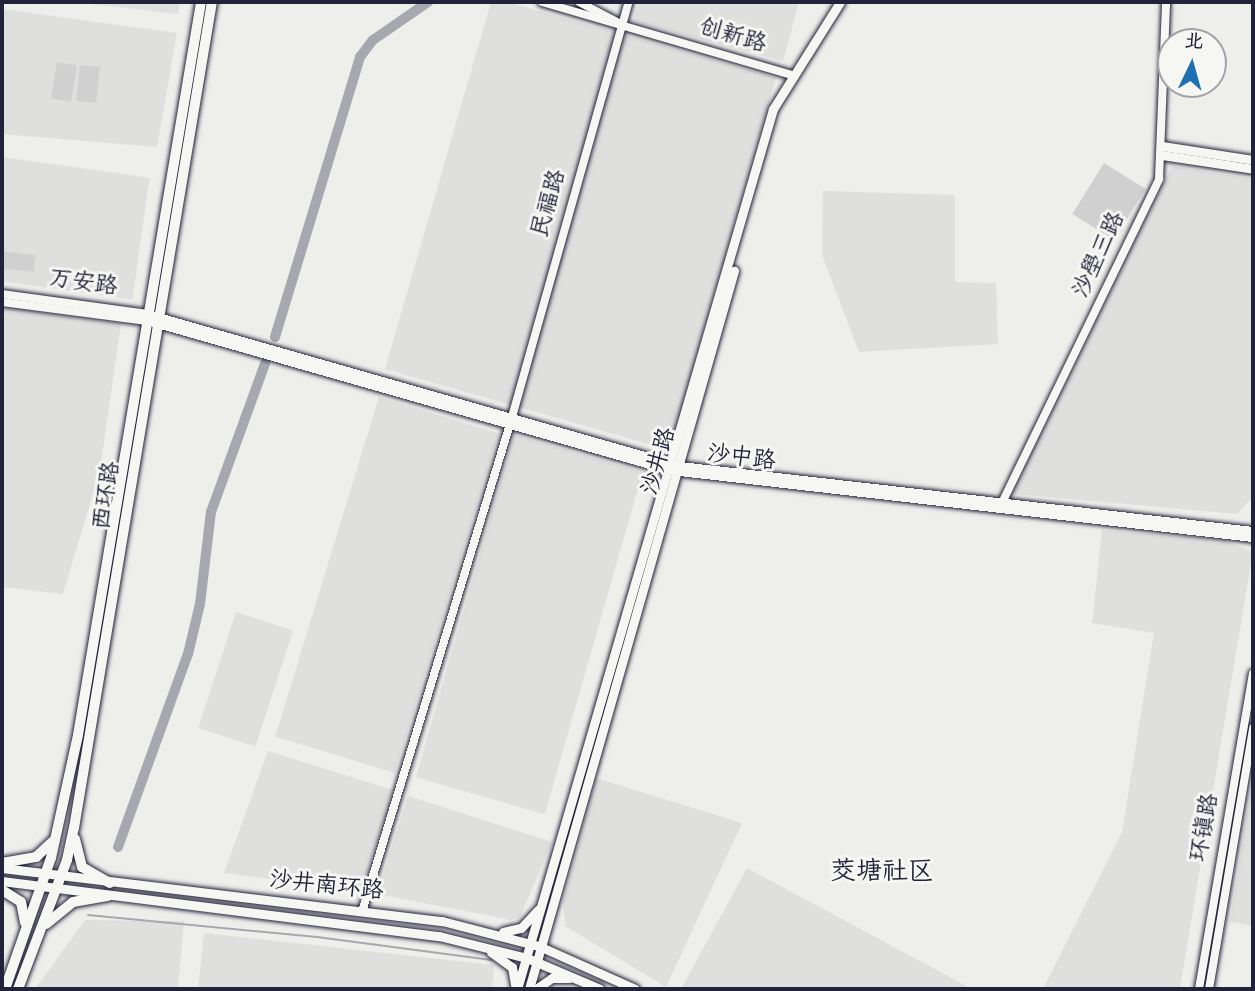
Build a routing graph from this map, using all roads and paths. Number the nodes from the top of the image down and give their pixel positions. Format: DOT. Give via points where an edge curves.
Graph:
graph roads {
  1 [pos="201,2"];
  2 [pos="212,2"];
  3 [pos="542,2"];
  4 [pos="579,2"];
  5 [pos="629,2"];
  6 [pos="840,2"];
  7 [pos="846,2"];
  8 [pos="1166,2"];
  9 [pos="622,26"];
  10 [pos="791,75"];
  11 [pos="1162,151"];
  12 [pos="1253,160"];
  13 [pos="1253,169"];
  14 [pos="2,294"];
  15 [pos="2,302"];
  16 [pos="153,319"];
  17 [pos="510,421"];
  18 [pos="676,469"];
  19 [pos="1001,505"];
  20 [pos="1253,530"];
  21 [pos="1253,538"];
  22 [pos="1253,674"];
  23 [pos="1253,728"];
  24 [pos="74,828"];
  25 [pos="55,838"];
  26 [pos="2,866"];
  27 [pos="45,874"];
  28 [pos="61,876"];
  29 [pos="2,881"];
  30 [pos="110,883"];
  31 [pos="41,887"];
  32 [pos="56,889"];
  33 [pos="2,890"];
  34 [pos="108,896"];
  35 [pos="544,902"];
  36 [pos="362,912"];
  37 [pos="43,927"];
  38 [pos="488,931"];
  39 [pos="23,938"];
  40 [pos="463,941"];
  41 [pos="535,945"];
  42 [pos="532,960"];
  43 [pos="579,979"];
  44 [pos="5,989"];
  45 [pos="18,989"];
  46 [pos="516,989"];
  47 [pos="529,989"];
  48 [pos="536,989"];
  49 [pos="600,989"];
  50 [pos="635,989"];
  51 [pos="1199,989"];
  52 [pos="1209,989"];
  1 -- 16 [label="main road, 西环路"];
  2 -- 16 [label="main road, 西环路"];
  3 -- 9 [label="street, 创新路"];
  4 -- 9 [label="street, 创新路"];
  5 -- 9 [label="street, 民福路"];
  6 -- 10 [label="main road, 沙井路"];
  7 -- 18 [label="main road, 沙井路" via="778,111"];
  8 -- 11 [label="street, 沙壆三路"];
  9 -- 10 [label="street, 创新路"];
  9 -- 17 [label="street, 民福路"];
  10 -- 18 [label="main road, 沙井路" via="773,109"];
  11 -- 12 [label="main road"];
  11 -- 13 [label="main road"];
  11 -- 19 [label="street, 沙壆三路" via="1158,179"];
  14 -- 16 [label="street, 万安路"];
  15 -- 16 [label="street, 万安路"];
  16 -- 17 [label="street, 沙中路"];
  16 -- 24 [label="main road, 西环路"];
  16 -- 25 [label="main road, 西环路"];
  17 -- 18 [label="street, 沙中路"];
  17 -- 36 [label="street, 民福路"];
  18 -- 19 [label="street, 沙中路"];
  18 -- 35 [label="main road, 沙井路"];
  18 -- 41 [label="main road, 沙井路"];
  19 -- 20 [label="street, 沙中路"];
  19 -- 21 [label="street, 沙中路"];
  22 -- 51 [label="street, 环镇路"];
  23 -- 52 [label="street, 环镇路"];
  24 -- 28 [label="main road, 西环路"];
  24 -- 30 [label="main road" via="78,862"];
  25 -- 26 [label="main road" via="36,857"];
  25 -- 27 [label="main road, 西环路"];
  26 -- 27 [label="main road, 沙井南环路"];
  27 -- 28 [label="main road, 沙井南环路"];
  27 -- 31 [label="main road, 西环路"];
  28 -- 30 [label="main road, 沙井南环路"];
  28 -- 32 [label="main road, 西环路"];
  29 -- 31 [label="main road, 沙井南环路"];
  30 -- 36 [label="main road, 沙井南环路"];
  31 -- 32 [label="main road, 沙井南环路"];
  31 -- 39 [label="main road, 西环路"];
  32 -- 34 [label="main road, 沙井南环路"];
  32 -- 37 [label="main road, 西环路"];
  33 -- 39 [label="main road" via="24,906"];
  34 -- 37 [label="main road" via="73,902"];
  34 -- 40 [label="main road, 沙井南环路"];
  35 -- 38 [label="main road" via="521,928"];
  35 -- 41 [label="main road, 沙井路"];
  36 -- 38 [label="main road, 沙井南环路"];
  37 -- 45 [label="main road, 西环路"];
  38 -- 41 [label="main road, 沙井南环路"];
  39 -- 44 [label="main road, 西环路"];
  40 -- 42 [label="main road, 沙井南环路"];
  40 -- 46 [label="main road" via="506,960"];
  41 -- 42 [label="main road"];
  41 -- 50 [label="main road, 沙井南环路"];
  42 -- 43 [label="main road, 沙井南环路"];
  42 -- 46 [label="main road"];
  42 -- 47 [label="main road"];
  43 -- 48 [label="main road" via="552,978"];
  43 -- 49 [label="main road, 沙井南环路"];
}
